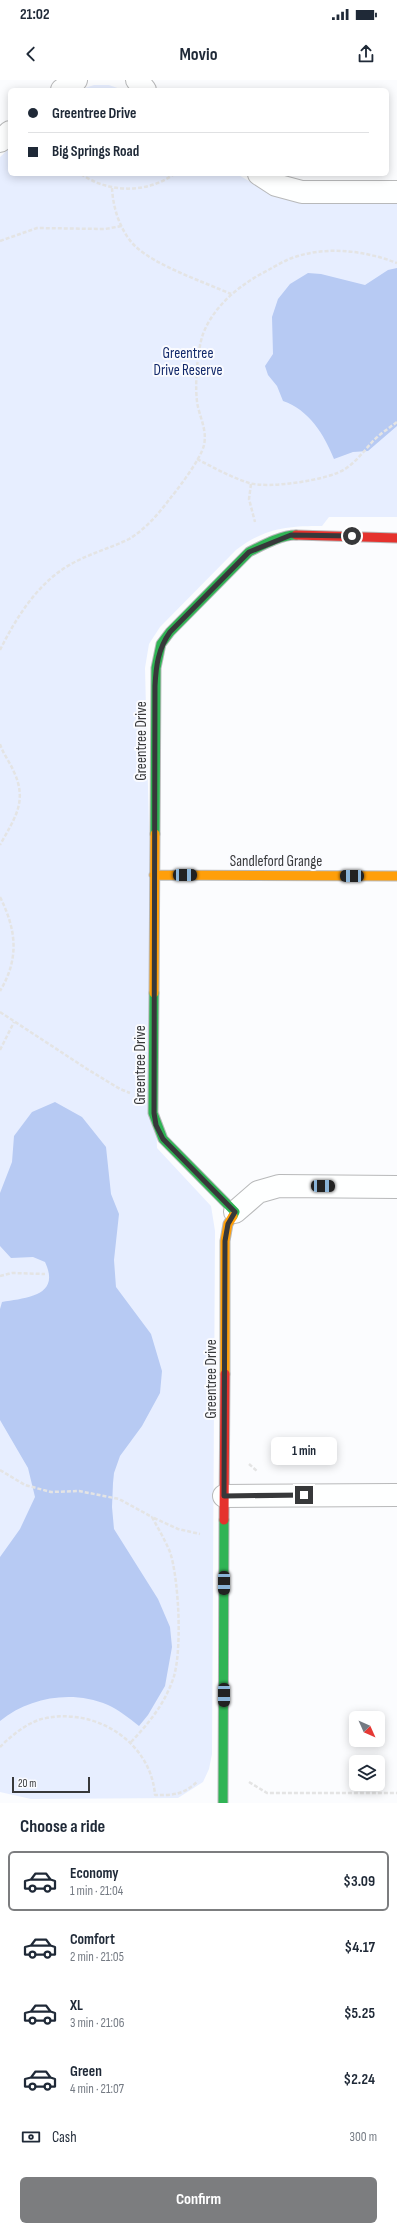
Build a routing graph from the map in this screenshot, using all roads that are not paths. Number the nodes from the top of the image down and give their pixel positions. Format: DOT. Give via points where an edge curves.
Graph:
graph roads {
  1 [pos="76,80"];
  2 [pos="137,80"];
  3 [pos="65,88"];
  4 [pos="143,88"];
  5 [pos="8,134"];
  6 [pos="0,141"];
  7 [pos="262,176"];
  8 [pos="397,192"];
  9 [pos="397,538"];
  10 [pos="154,875"];
  11 [pos="397,876"];
  12 [pos="397,1187"];
  13 [pos="235,1212"];
  14 [pos="397,1495"];
  15 [pos="224,1496"];
  16 [pos="223,1803"];
  1 -- 3 [label="street"];
  2 -- 4 [label="street"];
  5 -- 6 [label="street"];
  7 -- 8 [label="street" via="276,185 302,192"];
  9 -- 10 [label="street, Greentree Drive" via="291,535 265,544 238,561 161,644 156,674"];
  10 -- 11 [label="street, Sandleford Grange"];
  10 -- 13 [label="street, Greentree Drive" via="153,1106 156,1125 171,1148"];
  12 -- 13 [label="street" via="275,1186 258,1192"];
  13 -- 15 [label="street, Greentree Drive" via="228,1224 225,1241"];
  14 -- 15 [label="street"];
  15 -- 16 [label="street, Greentree Drive"];
}
